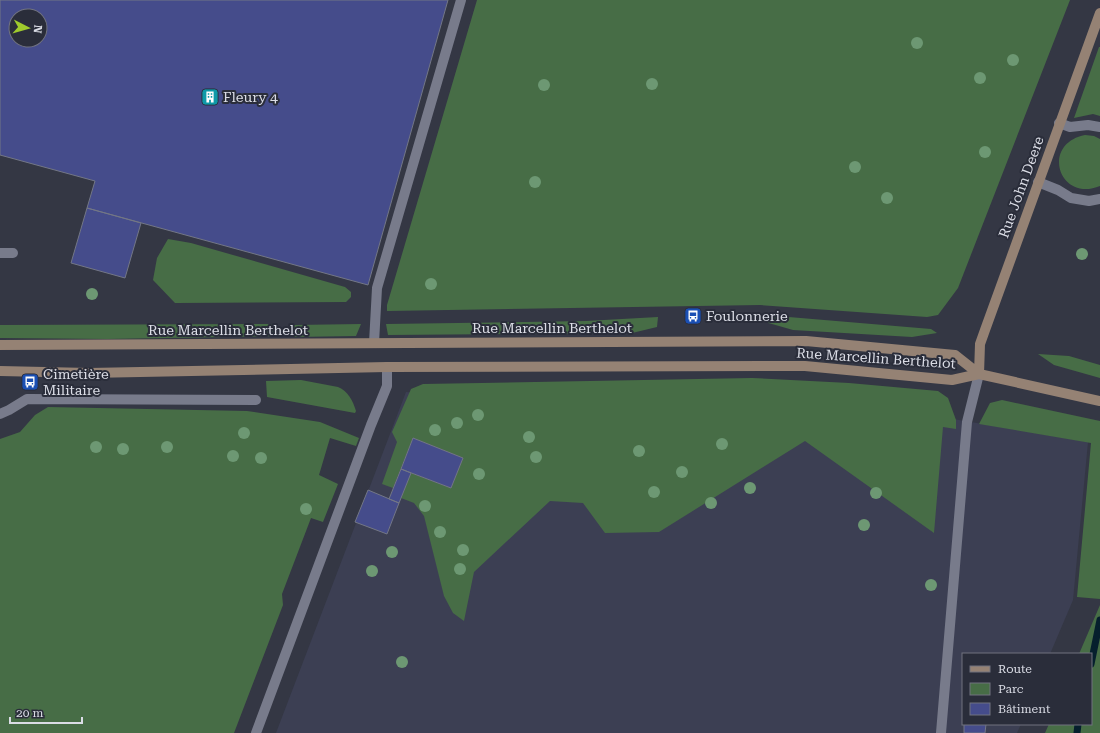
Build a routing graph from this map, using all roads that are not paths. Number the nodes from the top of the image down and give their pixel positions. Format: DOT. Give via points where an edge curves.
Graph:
graph roads {
  1 [pos="461,0"];
  2 [pos="1100,13"];
  3 [pos="1059,123"];
  4 [pos="1100,127"];
  5 [pos="1038,182"];
  6 [pos="1100,199"];
  7 [pos="0,253"];
  8 [pos="13,253"];
  9 [pos="374,343"];
  10 [pos="0,345"];
  11 [pos="386,367"];
  12 [pos="0,371"];
  13 [pos="980,374"];
  14 [pos="256,400"];
  15 [pos="1100,401"];
  16 [pos="0,414"];
  17 [pos="256,733"];
  18 [pos="941,733"];
  1 -- 9 [label="street" via="377,288"];
  2 -- 3 [label="main road, Rue John Deere"];
  3 -- 4 [label="street" via="1070,127"];
  3 -- 5 [label="main road, Rue John Deere"];
  5 -- 6 [label="street" via="1071,198 1089,201"];
  5 -- 13 [label="main road, Rue John Deere" via="980,344"];
  7 -- 8 [label="street"];
  9 -- 10 [label="main road, Rue Marcellin Berthelot"];
  9 -- 13 [label="main road, Rue Marcellin Berthelot" via="806,341 955,355"];
  11 -- 12 [label="main road, Rue Marcellin Berthelot" via="88,373"];
  11 -- 13 [label="main road, Rue Marcellin Berthelot" via="805,366 952,380"];
  11 -- 17 [label="street" via="387,386"];
  13 -- 15 [label="main road"];
  13 -- 18 [label="street" via="967,422"];
  14 -- 16 [label="street" via="27,399"];
}
